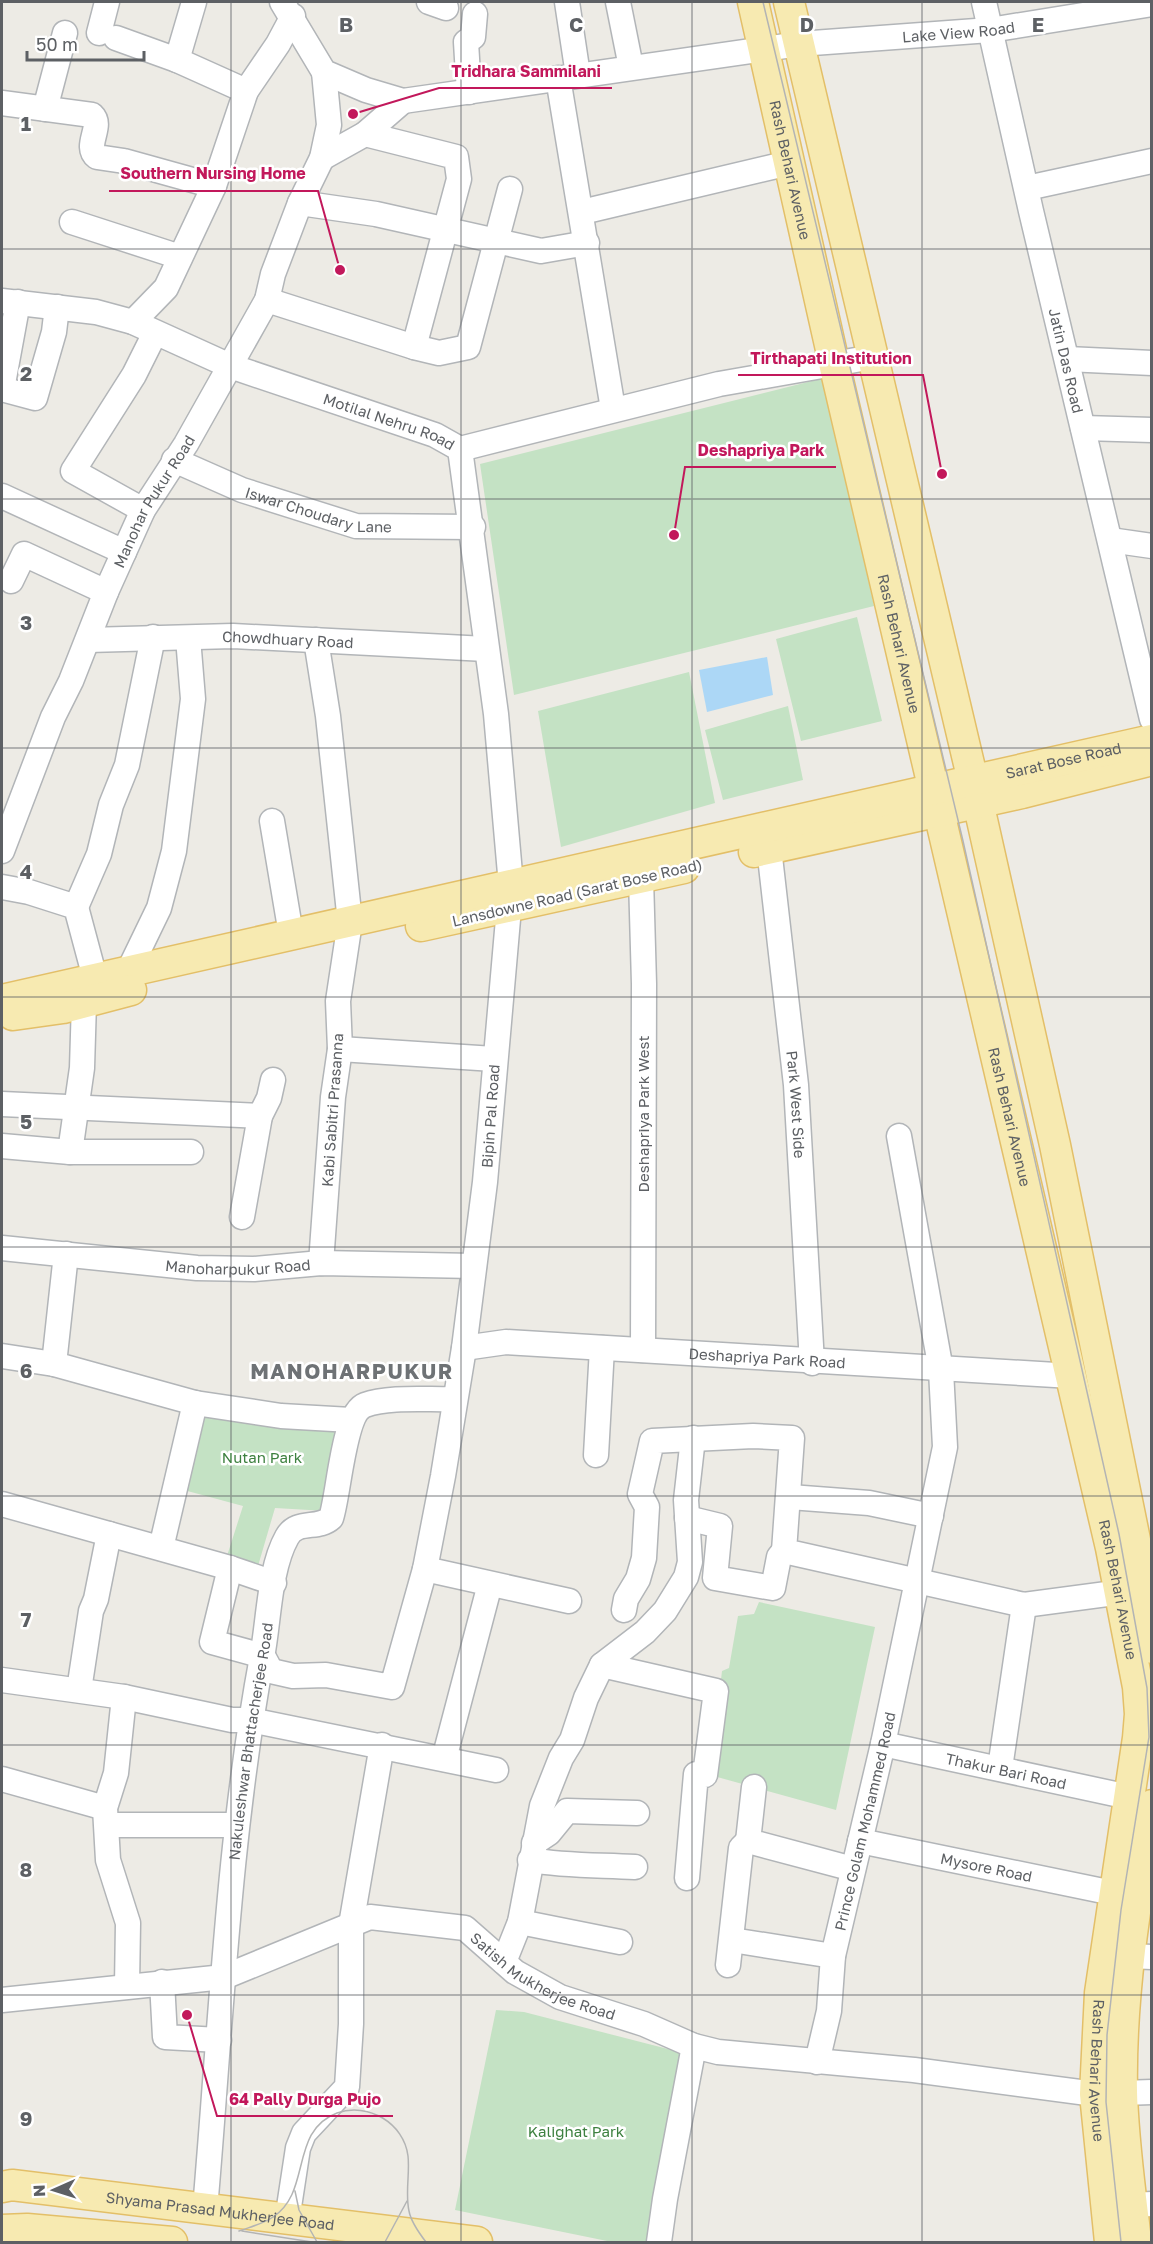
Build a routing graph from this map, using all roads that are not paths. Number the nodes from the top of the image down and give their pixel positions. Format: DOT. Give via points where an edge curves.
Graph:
graph roads {
  1 [pos="107,2"];
  2 [pos="194,2"];
  3 [pos="567,2"];
  4 [pos="618,2"];
  5 [pos="753,2"];
  6 [pos="789,2"];
  7 [pos="984,2"];
  8 [pos="1152,4"];
  9 [pos="288,9"];
  10 [pos="475,14"];
  11 [pos="990,30"];
  12 [pos="64,33"];
  13 [pos="799,44"];
  14 [pos="764,49"];
  15 [pos="177,60"];
  16 [pos="631,68"];
  17 [pos="324,72"];
  18 [pos="568,77"];
  19 [pos="246,91"];
  20 [pos="469,92"];
  21 [pos="403,101"];
  22 [pos="2,103"];
  23 [pos="45,109"];
  24 [pos="365,134"];
  25 [pos="322,158"];
  26 [pos="1152,161"];
  27 [pos="789,163"];
  28 [pos="214,186"];
  29 [pos="1027,188"];
  30 [pos="510,189"];
  31 [pos="300,203"];
  32 [pos="582,212"];
  33 [pos="72,222"];
  34 [pos="446,229"];
  35 [pos="495,242"];
  36 [pos="587,243"];
  37 [pos="180,257"];
  38 [pos="267,300"];
  39 [pos="10,302"];
  40 [pos="57,307"];
  41 [pos="133,322"];
  42 [pos="155,333"];
  43 [pos="414,347"];
  44 [pos="7,348"];
  45 [pos="49,357"];
  46 [pos="873,357"];
  47 [pos="1067,359"];
  48 [pos="834,363"];
  49 [pos="1152,363"];
  50 [pos="230,366"];
  51 [pos="2,389"];
  52 [pos="613,409"];
  53 [pos="1083,428"];
  54 [pos="1152,430"];
  55 [pos="460,449"];
  56 [pos="174,460"];
  57 [pos="2,496"];
  58 [pos="143,510"];
  59 [pos="472,527"];
  60 [pos="1110,540"];
  61 [pos="1152,546"];
  62 [pos="124,552"];
  63 [pos="11,581"];
  64 [pos="106,592"];
  65 [pos="153,638"];
  66 [pos="188,638"];
  67 [pos="88,640"];
  68 [pos="316,640"];
  69 [pos="486,650"];
  70 [pos="1152,719"];
  71 [pos="1152,740"];
  72 [pos="1152,760"];
  73 [pos="975,790"];
  74 [pos="10,800"];
  75 [pos="936,800"];
  76 [pos="272,821"];
  77 [pos="769,848"];
  78 [pos="2,851"];
  79 [pos="640,878"];
  80 [pos="2,887"];
  81 [pos="511,896"];
  82 [pos="76,907"];
  83 [pos="349,932"];
  84 [pos="291,933"];
  85 [pos="129,970"];
  86 [pos="89,990"];
  87 [pos="2,1000"];
  88 [pos="2,1017"];
  89 [pos="340,1049"];
  90 [pos="494,1059"];
  91 [pos="273,1080"];
  92 [pos="2,1104"];
  93 [pos="75,1107"];
  94 [pos="260,1116"];
  95 [pos="899,1136"];
  96 [pos="2,1146"];
  97 [pos="1055,1146"];
  98 [pos="70,1152"];
  99 [pos="191,1152"];
  100 [pos="1020,1154"];
  101 [pos="242,1217"];
  102 [pos="2,1248"];
  103 [pos="66,1254"];
  104 [pos="321,1263"];
  105 [pos="474,1266"];
  106 [pos="464,1348"];
  107 [pos="602,1348"];
  108 [pos="643,1350"];
  109 [pos="2,1356"];
  110 [pos="812,1363"];
  111 [pos="54,1364"];
  112 [pos="941,1370"];
  113 [pos="1072,1376"];
  114 [pos="454,1399"];
  115 [pos="195,1402"];
  116 [pos="351,1420"];
  117 [pos="693,1438"];
  118 [pos="596,1455"];
  119 [pos="790,1497"];
  120 [pos="2,1504"];
  121 [pos="931,1516"];
  122 [pos="687,1518"];
  123 [pos="109,1534"];
  124 [pos="1132,1541"];
  125 [pos="161,1548"];
  126 [pos="784,1551"];
  127 [pos="230,1568"];
  128 [pos="425,1569"];
  129 [pos="274,1583"];
  130 [pos="917,1583"];
  131 [pos="490,1584"];
  132 [pos="1131,1591"];
  133 [pos="569,1601"];
  134 [pos="1024,1605"];
  135 [pos="624,1610"];
  136 [pos="1152,1648"];
  137 [pos="263,1656"];
  138 [pos="602,1665"];
  139 [pos="2,1680"];
  140 [pos="79,1690"];
  141 [pos="124,1697"];
  142 [pos="250,1720"];
  143 [pos="883,1744"];
  144 [pos="382,1745"];
  145 [pos="444,1759"];
  146 [pos="1000,1768"];
  147 [pos="496,1770"];
  148 [pos="2,1779"];
  149 [pos="754,1787"];
  150 [pos="1140,1801"];
  151 [pos="637,1813"];
  152 [pos="106,1817"];
  153 [pos="236,1825"];
  154 [pos="748,1841"];
  155 [pos="860,1841"];
  156 [pos="532,1852"];
  157 [pos="635,1868"];
  158 [pos="853,1869"];
  159 [pos="687,1878"];
  160 [pos="1134,1895"];
  161 [pos="520,1922"];
  162 [pos="351,1925"];
  163 [pos="732,1940"];
  164 [pos="620,1942"];
  165 [pos="833,1956"];
  166 [pos="1140,1956"];
  167 [pos="504,1962"];
  168 [pos="728,1965"];
  169 [pos="224,1977"];
  170 [pos="162,1982"];
  171 [pos="127,1986"];
  172 [pos="2,2000"];
  173 [pos="219,2040"];
  174 [pos="694,2046"];
  175 [pos="817,2062"];
  176 [pos="1152,2092"];
  177 [pos="1108,2094"];
  178 [pos="2,2187"];
  179 [pos="1142,2204"];
  180 [pos="205,2209"];
  181 [pos="287,2220"];
  182 [pos="2,2230"];
  183 [pos="41,2237"];
  184 [pos="368,2237"];
  185 [pos="172,2242"];
  186 [pos="477,2242"];
  187 [pos="659,2242"];
  188 [pos="1110,2242"];
  189 [pos="1136,2242"];
  1 -- 15 [label="street" via="108,35"];
  2 -- 15 [label="street"];
  3 -- 18 [label="street"];
  4 -- 16 [label="street"];
  5 -- 14 [label="main road, Rash Behari Avenue"];
  6 -- 13 [label="main road, Rash Behari Avenue"];
  7 -- 11 [label="street, Jatin Das Road"];
  8 -- 11 [label="street, Lake View Road"];
  9 -- 17 [label="street"];
  9 -- 19 [label="street" via="278,44"];
  10 -- 20 [label="street" via="473,37 466,42"];
  11 -- 13 [label="street, Lake View Road"];
  11 -- 29 [label="street, Jatin Das Road"];
  12 -- 23 [label="street"];
  13 -- 14 [label="street, Lake View Road"];
  13 -- 46 [label="main road, Rash Behari Avenue"];
  14 -- 16 [label="street"];
  14 -- 27 [label="main road, Rash Behari Avenue"];
  15 -- 19 [label="street"];
  16 -- 18 [label="street"];
  17 -- 21 [label="street"];
  17 -- 25 [label="street, Manohar Pukur Road" via="328,125"];
  18 -- 20 [label="street"];
  18 -- 32 [label="street"];
  19 -- 28 [label="street"];
  20 -- 21 [label="street"];
  21 -- 24 [label="street"];
  22 -- 23 [label="street"];
  23 -- 28 [label="street" via="94,117 92,148 97,158 124,161"];
  24 -- 25 [label="street"];
  24 -- 34 [label="street" via="456,157 459,178"];
  25 -- 31 [label="street, Manohar Pukur Road"];
  26 -- 29 [label="street"];
  27 -- 32 [label="street"];
  27 -- 48 [label="main road, Rash Behari Avenue"];
  28 -- 37 [label="street"];
  29 -- 47 [label="street, Jatin Das Road"];
  30 -- 35 [label="street"];
  31 -- 34 [label="street"];
  31 -- 38 [label="street, Manohar Pukur Road" via="273,273"];
  32 -- 36 [label="street"];
  33 -- 37 [label="street"];
  34 -- 35 [label="street"];
  34 -- 43 [label="street"];
  35 -- 36 [label="street" via="541,251"];
  35 -- 43 [label="street" via="468,347 439,353"];
  36 -- 52 [label="street"];
  37 -- 41 [label="street" via="166,288"];
  38 -- 43 [label="street"];
  38 -- 50 [label="street, Manohar Pukur Road"];
  39 -- 40 [label="street, Motilal Nehru Road"];
  39 -- 44 [label="street"];
  40 -- 41 [label="street, Motilal Nehru Road"];
  40 -- 45 [label="street"];
  41 -- 42 [label="street, Motilal Nehru Road"];
  42 -- 50 [label="street, Motilal Nehru Road"];
  42 -- 58 [label="street" via="134,375 73,471"];
  44 -- 45 [label="street"];
  44 -- 51 [label="street"];
  45 -- 51 [label="street" via="35,398"];
  46 -- 48 [label="street"];
  46 -- 73 [label="main road, Rash Behari Avenue"];
  47 -- 49 [label="street"];
  47 -- 53 [label="street, Jatin Das Road"];
  48 -- 52 [label="street"];
  48 -- 75 [label="main road, Rash Behari Avenue"];
  50 -- 55 [label="street, Motilal Nehru Road" via="435,435"];
  50 -- 56 [label="street, Manohar Pukur Road"];
  52 -- 55 [label="street"];
  53 -- 54 [label="street"];
  53 -- 60 [label="street, Jatin Das Road"];
  55 -- 59 [label="street, Motilal Nehru Road"];
  56 -- 58 [label="street, Manohar Pukur Road"];
  56 -- 59 [label="street, Iswar Choudary Lane" via="242,490 356,526"];
  57 -- 62 [label="street"];
  58 -- 62 [label="street, Manohar Pukur Road"];
  59 -- 69 [label="street, Motilal Nehru Road"];
  60 -- 61 [label="street"];
  60 -- 70 [label="street, Jatin Das Road"];
  62 -- 64 [label="street, Manohar Pukur Road"];
  63 -- 64 [label="street" via="24,554"];
  64 -- 67 [label="street, Manohar Pukur Road"];
  65 -- 66 [label="street, Chowdhuary Road"];
  65 -- 67 [label="street, Chowdhuary Road"];
  65 -- 82 [label="street" via="127,765 111,805 99,854"];
  66 -- 68 [label="street, Chowdhuary Road"];
  66 -- 85 [label="street" via="193,699 174,851 159,908"];
  67 -- 74 [label="street, Manohar Pukur Road"];
  68 -- 69 [label="street, Chowdhuary Road"];
  68 -- 83 [label="street, Kabi Sabitri Prasanna" via="328,716"];
  69 -- 81 [label="street, Motilal Nehru Road" via="496,714"];
  71 -- 73 [label="main road, Sarat Bose Road"];
  72 -- 73 [label="main road, Lansdowne Road (Sarat Bose Road)"];
  73 -- 75 [label="main road, Lansdowne Road (Sarat Bose Road)"];
  73 -- 97 [label="main road, Rash Behari Avenue"];
  74 -- 78 [label="street, Manohar Pukur Road"];
  75 -- 77 [label="main road, Lansdowne Road (Sarat Bose Road)"];
  75 -- 81 [label="main road, Lansdowne Road (Sarat Bose Road)" via="705,843"];
  75 -- 100 [label="main road, Rash Behari Avenue"];
  76 -- 84 [label="street"];
  77 -- 79 [label="main road, Lansdowne Road (Sarat Bose Road)"];
  77 -- 110 [label="street, Park West Side" via="796,1085"];
  79 -- 81 [label="main road, Lansdowne Road (Sarat Bose Road)"];
  79 -- 108 [label="street, Deshapriya Park West" via="644,984"];
  80 -- 82 [label="street"];
  81 -- 83 [label="main road, Lansdowne Road (Sarat Bose Road)"];
  81 -- 90 [label="street, Bipin Pal Road"];
  82 -- 86 [label="street"];
  83 -- 84 [label="main road, Lansdowne Road (Sarat Bose Road)"];
  83 -- 86 [label="main road, Lansdowne Road (Sarat Bose Road)" via="291,953"];
  83 -- 89 [label="street, Kabi Sabitri Prasanna" via="338,1001"];
  84 -- 85 [label="main road, Lansdowne Road (Sarat Bose Road)"];
  85 -- 86 [label="main road, Lansdowne Road (Sarat Bose Road)"];
  86 -- 87 [label="main road, Lansdowne Road (Sarat Bose Road)"];
  86 -- 88 [label="main road, Lansdowne Road (Sarat Bose Road)"];
  86 -- 93 [label="street"];
  89 -- 90 [label="street"];
  89 -- 104 [label="street, Kabi Sabitri Prasanna"];
  90 -- 105 [label="street, Bipin Pal Road"];
  91 -- 94 [label="street"];
  92 -- 93 [label="street"];
  93 -- 94 [label="street"];
  93 -- 98 [label="street"];
  94 -- 101 [label="street"];
  95 -- 112 [label="street"];
  96 -- 98 [label="street"];
  97 -- 100 [label="main road"];
  97 -- 124 [label="main road, Rash Behari Avenue"];
  98 -- 99 [label="street"];
  100 -- 113 [label="main road, Rash Behari Avenue"];
  102 -- 103 [label="street, Manoharpukur Road"];
  103 -- 104 [label="street, Manoharpukur Road" via="196,1268 254,1269"];
  103 -- 111 [label="street"];
  104 -- 105 [label="street, Manoharpukur Road"];
  105 -- 106 [label="street, Bipin Pal Road"];
  106 -- 107 [label="street, Deshapriya Park Road" via="506,1342"];
  106 -- 114 [label="street, Bipin Pal Road"];
  107 -- 108 [label="street, Deshapriya Park Road"];
  107 -- 118 [label="street"];
  108 -- 110 [label="street, Deshapriya Park Road"];
  109 -- 111 [label="street"];
  110 -- 112 [label="street, Deshapriya Park Road"];
  111 -- 115 [label="street"];
  112 -- 113 [label="street, Deshapriya Park Road"];
  112 -- 121 [label="street" via="945,1447"];
  113 -- 124 [label="main road, Rash Behari Avenue"];
  114 -- 116 [label="street" via="377,1402 363,1405"];
  114 -- 128 [label="street, Bipin Pal Road"];
  115 -- 116 [label="street" via="281,1416"];
  115 -- 125 [label="street"];
  116 -- 129 [label="street, Nakuleshwar Bhattacherjee Road" via="331,1518 301,1526 288,1536"];
  117 -- 119 [label="street" via="792,1438"];
  117 -- 122 [label="street"];
  117 -- 135 [label="street" via="652,1441 640,1494 647,1507 644,1558"];
  119 -- 121 [label="street" via="869,1503"];
  119 -- 126 [label="street"];
  120 -- 123 [label="street"];
  121 -- 130 [label="street, Prince Golam Mohammed Road"];
  122 -- 126 [label="street" via="720,1526 715,1578 773,1588 779,1557"];
  122 -- 138 [label="street" via="690,1563 686,1577 665,1611 645,1632"];
  123 -- 125 [label="street"];
  123 -- 140 [label="street" via="90,1611"];
  124 -- 132 [label="main road, Rash Behari Avenue"];
  125 -- 127 [label="street"];
  126 -- 130 [label="street"];
  127 -- 129 [label="street"];
  127 -- 137 [label="street" via="212,1642"];
  128 -- 131 [label="street"];
  128 -- 137 [label="street, Bipin Pal Road" via="392,1687 326,1675 293,1676 271,1671"];
  129 -- 137 [label="street, Nakuleshwar Bhattacherjee Road"];
  130 -- 134 [label="street"];
  130 -- 143 [label="street, Prince Golam Mohammed Road"];
  131 -- 133 [label="street"];
  131 -- 145 [label="street"];
  132 -- 134 [label="street"];
  132 -- 136 [label="main road, Rash Behari Avenue"];
  132 -- 150 [label="main road, Rash Behari Avenue" via="1140,1714"];
  134 -- 146 [label="street"];
  137 -- 142 [label="street, Nakuleshwar Bhattacherjee Road"];
  138 -- 156 [label="street" via="542,1806"];
  138 -- 159 [label="street" via="716,1691 705,1775 696,1774"];
  139 -- 140 [label="street"];
  140 -- 141 [label="street"];
  141 -- 142 [label="street" via="232,1720"];
  141 -- 152 [label="street" via="116,1773"];
  142 -- 144 [label="street"];
  142 -- 153 [label="street, Nakuleshwar Bhattacherjee Road"];
  143 -- 146 [label="street, Thakur Bari Road"];
  143 -- 155 [label="street, Prince Golam Mohammed Road"];
  144 -- 145 [label="street"];
  144 -- 162 [label="street"];
  145 -- 147 [label="street"];
  146 -- 150 [label="street, Thakur Bari Road"];
  148 -- 152 [label="street"];
  149 -- 154 [label="street"];
  150 -- 160 [label="main road, Rash Behari Avenue"];
  151 -- 156 [label="street" via="567,1811"];
  152 -- 153 [label="street"];
  152 -- 171 [label="street" via="108,1860 128,1923"];
  153 -- 169 [label="street, Nakuleshwar Bhattacherjee Road"];
  154 -- 158 [label="street"];
  154 -- 163 [label="street" via="741,1848"];
  155 -- 158 [label="street, Prince Golam Mohammed Road"];
  155 -- 160 [label="street, Mysore Road"];
  156 -- 157 [label="street" via="557,1865"];
  156 -- 161 [label="street"];
  158 -- 165 [label="street, Prince Golam Mohammed Road"];
  160 -- 166 [label="main road, Rash Behari Avenue"];
  160 -- 177 [label="main road, Rash Behari Avenue" via="1100,1993"];
  161 -- 164 [label="street"];
  161 -- 167 [label="street"];
  162 -- 167 [label="street, Satish Mukherjee Road" via="370,1917 465,1928"];
  162 -- 169 [label="street, Satish Mukherjee Road"];
  162 -- 181 [label="street" via="347,2087 304,2133 298,2148"];
  163 -- 165 [label="street"];
  163 -- 168 [label="street"];
  165 -- 175 [label="street, Prince Golam Mohammed Road" via="829,2011"];
  166 -- 177 [label="main road, Rash Behari Avenue"];
  167 -- 174 [label="street, Satish Mukherjee Road" via="560,1997 644,2024"];
  169 -- 170 [label="street, Satish Mukherjee Road"];
  169 -- 173 [label="street, Nakuleshwar Bhattacherjee Road"];
  170 -- 171 [label="street, Satish Mukherjee Road"];
  170 -- 173 [label="street" via="165,2037"];
  171 -- 172 [label="street, Satish Mukherjee Road"];
  173 -- 180 [label="street, Nakuleshwar Bhattacherjee Road"];
  174 -- 175 [label="street, Satish Mukherjee Road"];
  174 -- 187 [label="street"];
  175 -- 177 [label="street, Satish Mukherjee Road"];
  176 -- 177 [label="street, Satish Mukherjee Road"];
  177 -- 179 [label="main road, Rash Behari Avenue"];
  177 -- 188 [label="main road, Rash Behari Avenue"];
  178 -- 180 [label="main road, Shyama Prasad Mukherjee Road" via="12,2185"];
  179 -- 189 [label="main road, Rash Behari Avenue"];
  180 -- 181 [label="main road, Shyama Prasad Mukherjee Road"];
  181 -- 184 [label="main road, Shyama Prasad Mukherjee Road"];
  182 -- 183 [label="main road"];
  183 -- 185 [label="main road"];
  184 -- 186 [label="main road, Shyama Prasad Mukherjee Road"];
}
